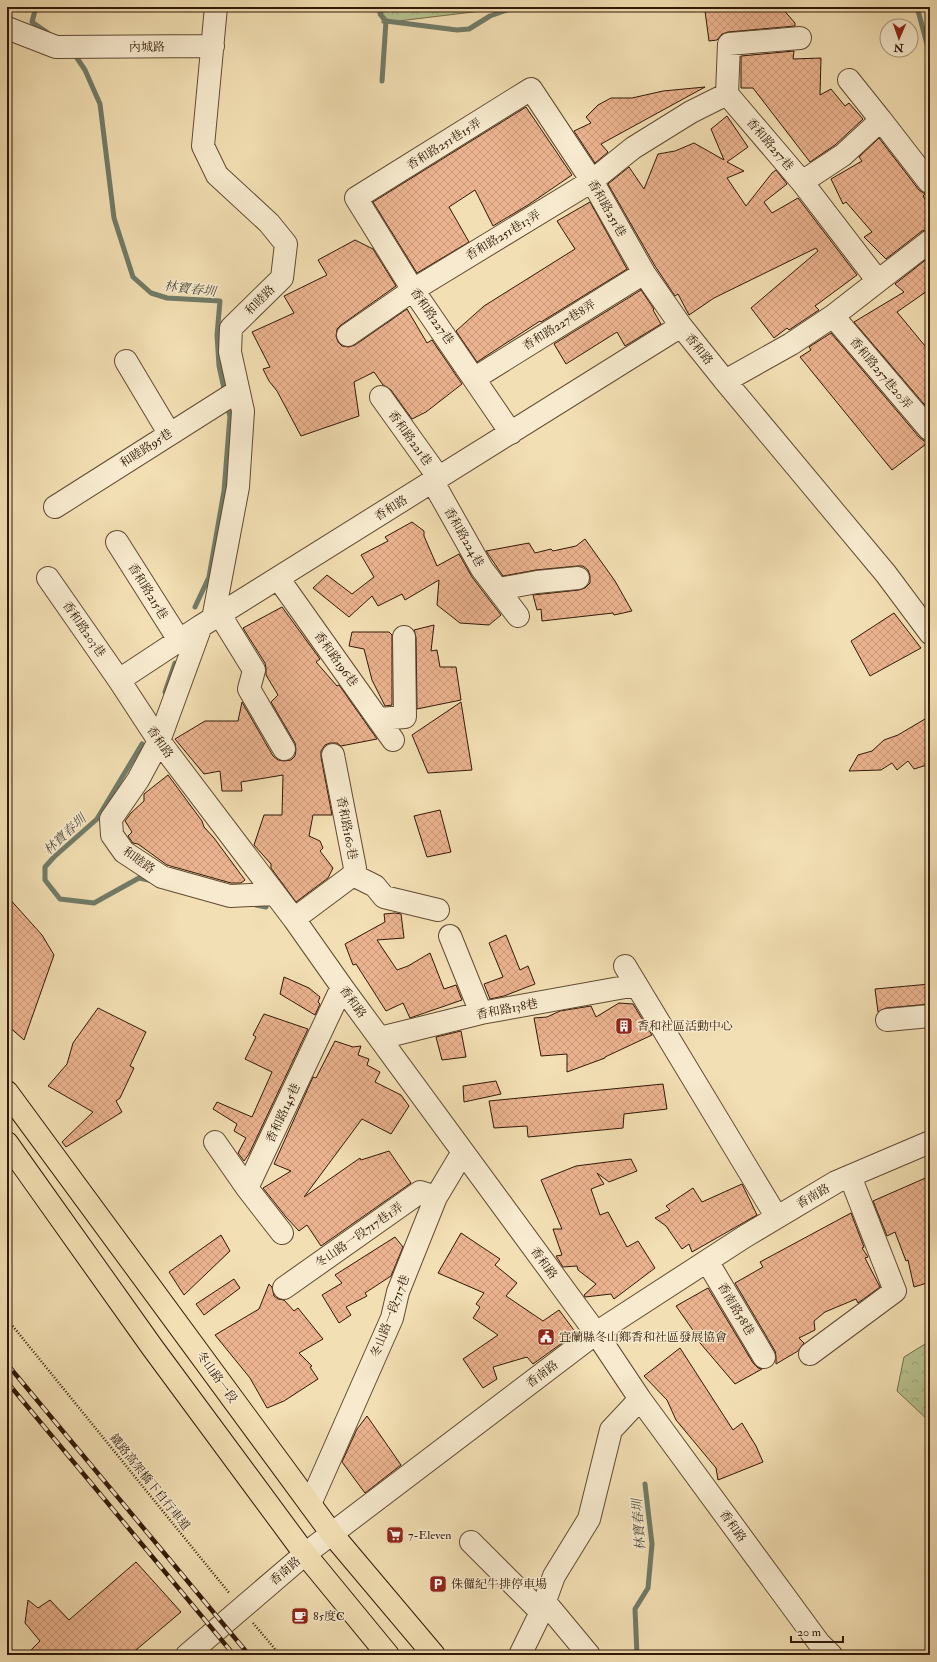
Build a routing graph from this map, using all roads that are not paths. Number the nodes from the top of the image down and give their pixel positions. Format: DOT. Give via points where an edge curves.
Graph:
graph roads {
  1 [pos="216,7"];
  2 [pos="7,28"];
  3 [pos="800,38"];
  4 [pos="213,46"];
  5 [pos="849,80"];
  6 [pos="531,89"];
  7 [pos="727,94"];
  8 [pos="881,120"];
  9 [pos="592,181"];
  10 [pos="802,182"];
  11 [pos="930,182"];
  12 [pos="356,198"];
  13 [pos="930,241"];
  14 [pos="644,273"];
  15 [pos="878,281"];
  16 [pos="413,290"];
  17 [pos="833,316"];
  18 [pos="681,326"];
  19 [pos="348,335"];
  20 [pos="126,361"];
  21 [pos="475,378"];
  22 [pos="725,381"];
  23 [pos="231,395"];
  24 [pos="381,397"];
  25 [pos="929,429"];
  26 [pos="511,432"];
  27 [pos="169,434"];
  28 [pos="436,480"];
  29 [pos="55,507"];
  30 [pos="117,542"];
  31 [pos="48,578"];
  32 [pos="278,578"];
  33 [pos="578,578"];
  34 [pos="499,589"];
  35 [pos="518,616"];
  36 [pos="212,620"];
  37 [pos="930,633"];
  38 [pos="404,637"];
  39 [pos="179,640"];
  40 [pos="119,680"];
  41 [pos="378,719"];
  42 [pos="157,738"];
  43 [pos="394,740"];
  44 [pos="284,749"];
  45 [pos="333,755"];
  46 [pos="353,875"];
  47 [pos="275,894"];
  48 [pos="438,910"];
  49 [pos="294,919"];
  50 [pos="450,936"];
  51 [pos="625,966"];
  52 [pos="636,985"];
  53 [pos="342,987"];
  54 [pos="481,1013"];
  55 [pos="930,1016"];
  56 [pos="887,1020"];
  57 [pos="380,1038"];
  58 [pos="7,1092"];
  59 [pos="215,1142"];
  60 [pos="930,1142"];
  61 [pos="7,1143"];
  62 [pos="463,1152"];
  63 [pos="850,1176"];
  64 [pos="247,1188"];
  65 [pos="436,1197"];
  66 [pos="776,1216"];
  67 [pos="282,1233"];
  68 [pos="707,1261"];
  69 [pos="284,1288"];
  70 [pos="596,1333"];
  71 [pos="810,1354"];
  72 [pos="764,1357"];
  73 [pos="640,1399"];
  74 [pos="310,1504"];
  75 [pos="332,1534"];
  76 [pos="471,1542"];
  77 [pos="305,1554"];
  78 [pos="543,1607"];
  79 [pos="187,1655"];
  80 [pos="388,1655"];
  81 [pos="434,1655"];
  82 [pos="520,1655"];
  83 [pos="589,1655"];
  84 [pos="831,1655"];
  1 -- 4 [label="street, 和睦路"];
  2 -- 4 [label="street, 內城路" via="56,47"];
  3 -- 7 [label="street" via="729,44"];
  4 -- 23 [label="street, 和睦路" via="203,146 217,175 269,223 286,244 282,278 232,328"];
  5 -- 8 [label="street"];
  6 -- 9 [label="street, 香和路251巷"];
  6 -- 12 [label="street, 香和路251巷15弄"];
  7 -- 9 [label="street, 香和路251巷13弄" via="691,112 633,148"];
  7 -- 10 [label="street, 香和路257巷"];
  8 -- 10 [label="street" via="843,155"];
  8 -- 11 [label="street"];
  9 -- 14 [label="street, 香和路251巷"];
  9 -- 16 [label="street, 香和路251巷13弄"];
  10 -- 15 [label="street, 香和路257巷"];
  12 -- 16 [label="street, 香和路227巷"];
  13 -- 15 [label="street"];
  14 -- 18 [label="street, 香和路251巷"];
  14 -- 21 [label="street, 香和路227巷8弄"];
  15 -- 17 [label="street"];
  16 -- 19 [label="street, 香和路251巷13弄"];
  16 -- 21 [label="street, 香和路227巷"];
  17 -- 22 [label="street" via="791,344"];
  17 -- 25 [label="street, 香和路257巷20弄"];
  18 -- 22 [label="street, 香和路"];
  18 -- 26 [label="street, 香和路"];
  20 -- 27 [label="street"];
  21 -- 26 [label="street, 香和路227巷"];
  22 -- 37 [label="street, 香和路" via="886,574"];
  23 -- 27 [label="street, 和睦路95巷"];
  23 -- 36 [label="street, 和睦路" via="243,411 238,487"];
  24 -- 28 [label="street, 香和路221巷"];
  26 -- 28 [label="street, 香和路"];
  27 -- 29 [label="street, 和睦路95巷"];
  28 -- 32 [label="street, 香和路"];
  28 -- 34 [label="street, 香和路224巷" via="482,569"];
  30 -- 39 [label="street, 香和路215巷"];
  31 -- 40 [label="street, 香和路203巷"];
  32 -- 36 [label="street, 香和路"];
  32 -- 41 [label="street, 香和路196巷"];
  33 -- 34 [label="street"];
  34 -- 35 [label="street, 香和路224巷"];
  36 -- 39 [label="street, 香和路"];
  36 -- 42 [label="street, 和睦路"];
  36 -- 44 [label="street" via="254,670 249,690"];
  38 -- 41 [label="street" via="405,717"];
  39 -- 40 [label="street, 香和路"];
  40 -- 42 [label="street, 香和路"];
  41 -- 43 [label="street, 香和路196巷"];
  42 -- 47 [label="street, 香和路"];
  42 -- 47 [label="street, 和睦路" via="138,780 111,819 112,835 124,852 162,877 230,896"];
  45 -- 46 [label="street, 香和路160巷" via="355,868"];
  46 -- 48 [label="street" via="374,886 384,897"];
  46 -- 49 [label="street, 香和路160巷"];
  47 -- 49 [label="street, 香和路"];
  49 -- 53 [label="street, 香和路"];
  50 -- 54 [label="street"];
  51 -- 52 [label="street"];
  52 -- 54 [label="street, 香和路138巷"];
  52 -- 66 [label="street"];
  53 -- 57 [label="street, 香和路"];
  53 -- 64 [label="street, 香和路145巷"];
  54 -- 57 [label="street, 香和路138巷"];
  55 -- 56 [label="street"];
  57 -- 62 [label="street, 香和路"];
  58 -- 74 [label="main road, 冬山路一段"];
  59 -- 64 [label="street"];
  60 -- 63 [label="street, 香南路"];
  61 -- 77 [label="main road" via="152,1347"];
  62 -- 65 [label="street, 冬山路一段717巷"];
  62 -- 70 [label="street, 香和路"];
  63 -- 66 [label="street, 香南路"];
  63 -- 71 [label="street" via="895,1291"];
  64 -- 67 [label="street"];
  65 -- 69 [label="street, 冬山路一段717巷1弄" via="420,1192"];
  65 -- 74 [label="street, 冬山路一段717巷" via="398,1292 392,1318"];
  66 -- 68 [label="street, 香南路"];
  68 -- 70 [label="street, 香南路"];
  68 -- 72 [label="street, 香南路58巷"];
  70 -- 73 [label="street, 香和路"];
  70 -- 75 [label="street, 香南路"];
  73 -- 78 [label="street" via="611,1430 589,1518 554,1576"];
  73 -- 84 [label="street, 香和路" via="819,1643"];
  74 -- 75 [label="main road, 冬山路一段"];
  75 -- 77 [label="street, 香南路"];
  75 -- 81 [label="main road, 冬山路一段"];
  76 -- 78 [label="street"];
  77 -- 79 [label="street, 香南路"];
  77 -- 80 [label="main road"];
  78 -- 82 [label="street"];
  78 -- 83 [label="street"];
}
